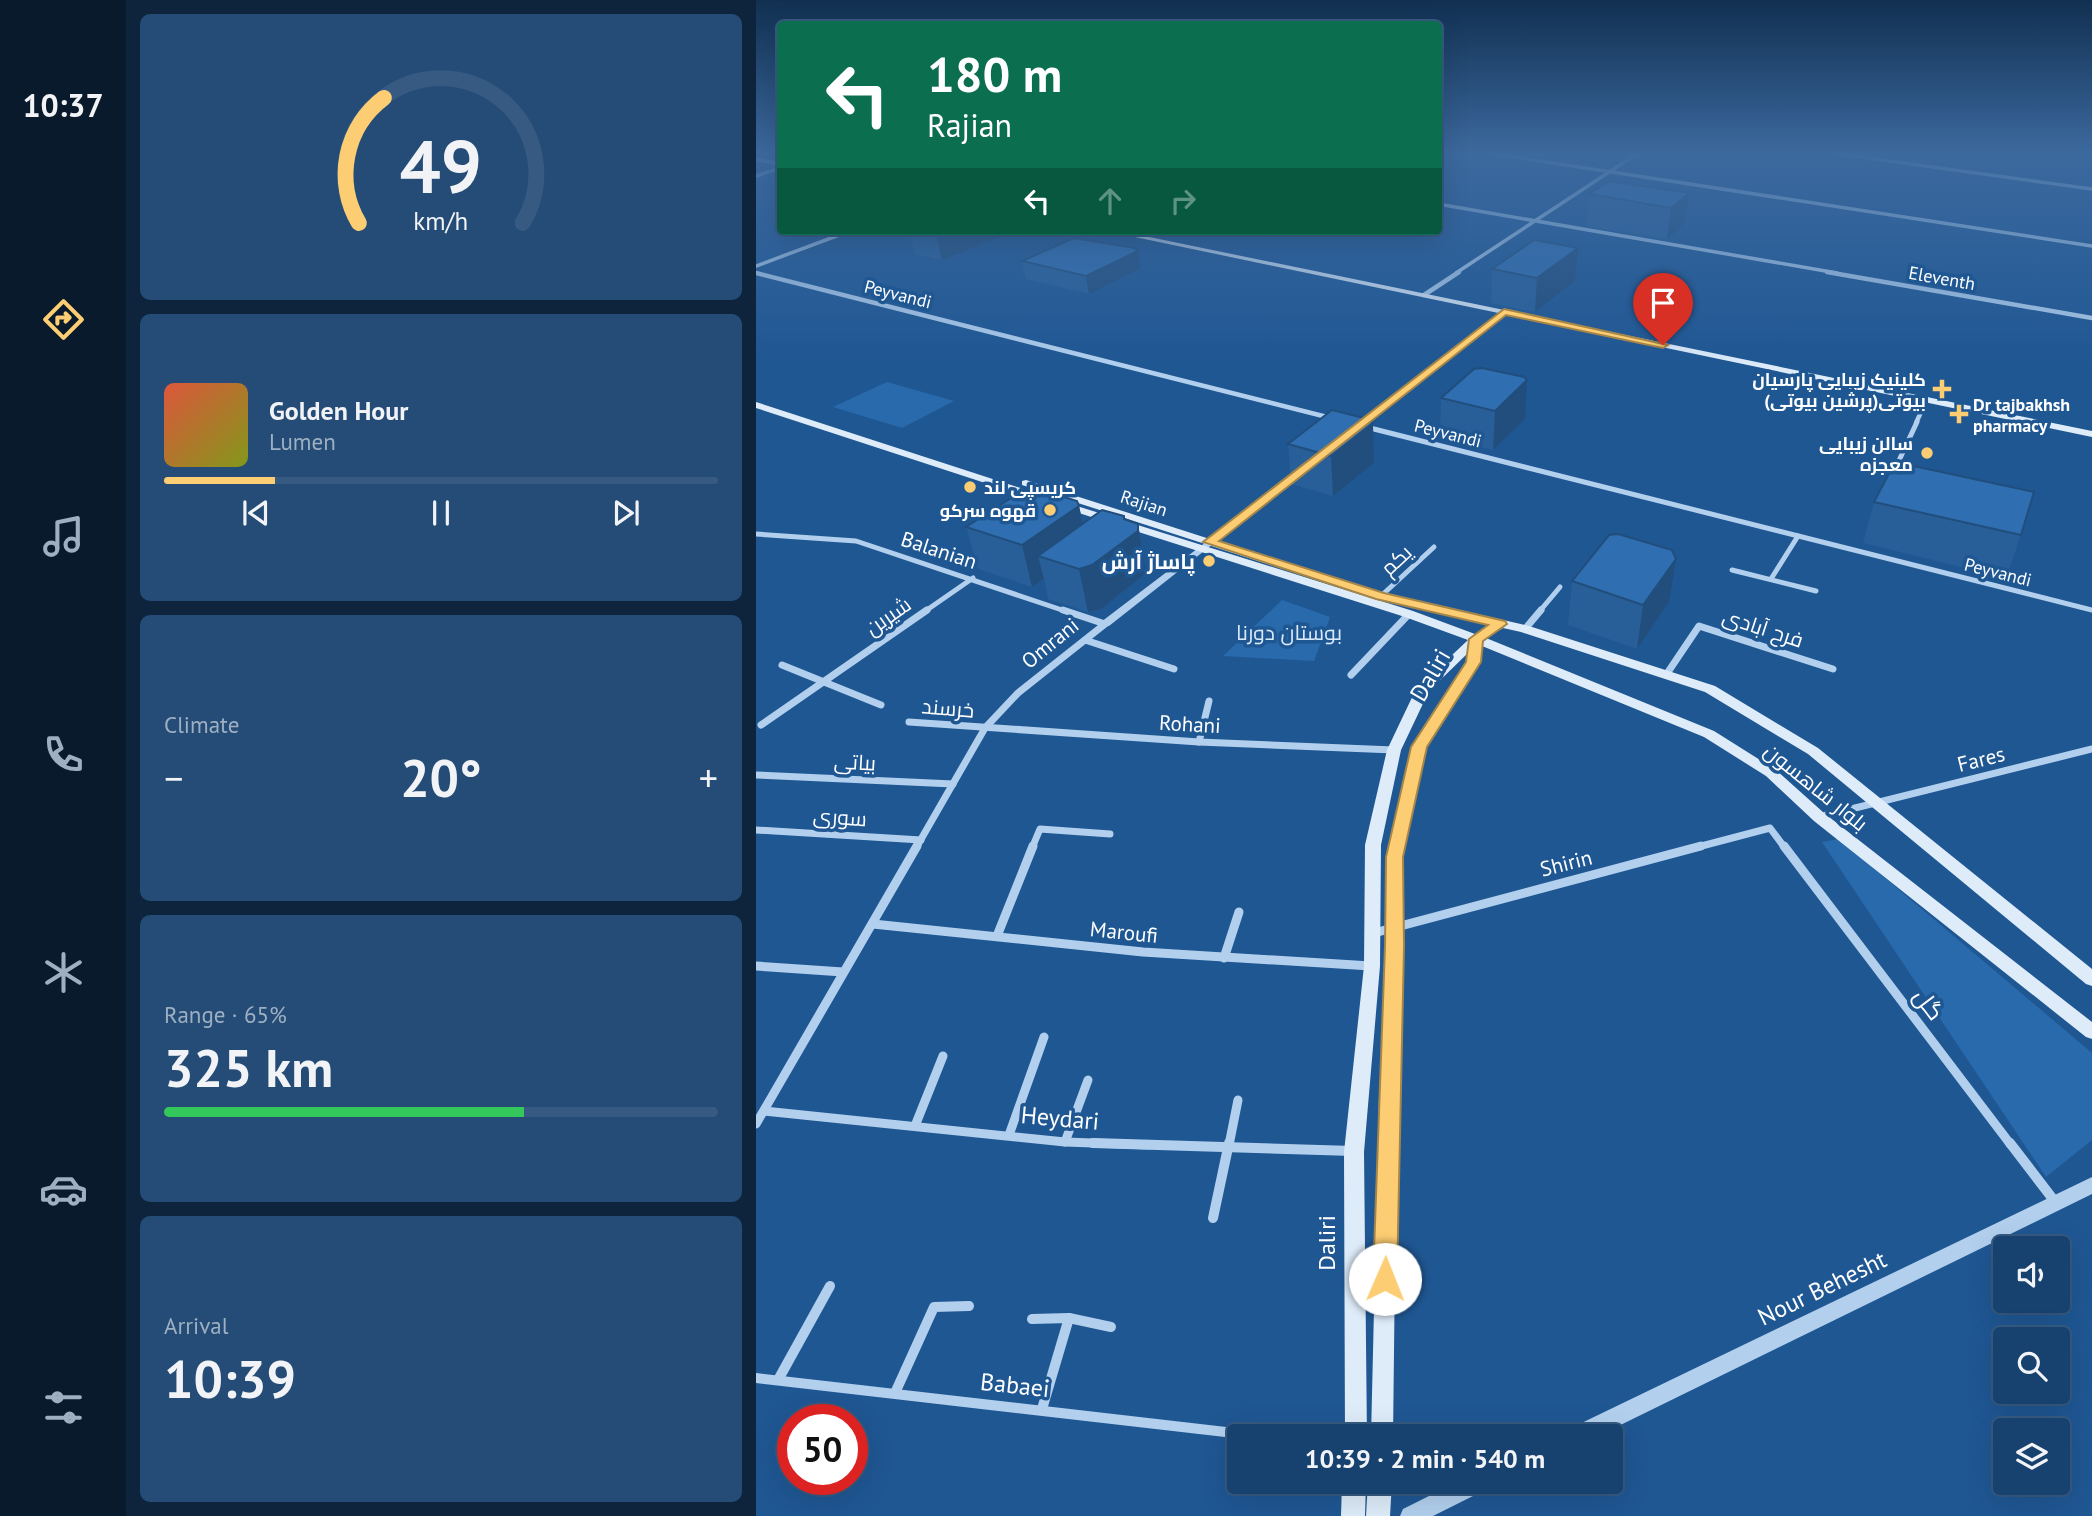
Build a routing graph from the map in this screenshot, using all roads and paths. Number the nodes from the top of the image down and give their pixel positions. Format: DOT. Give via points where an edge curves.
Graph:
graph roads {
  1 [pos="1534,224"];
  2 [pos="1554,224"];
  3 [pos="1947,224"];
  4 [pos="839,235"];
  5 [pos="1132,235"];
  6 [pos="2092,246"];
  7 [pos="756,266"];
  8 [pos="756,273"];
  9 [pos="1424,295"];
  10 [pos="1504,312"];
  11 [pos="2092,318"];
  12 [pos="756,396"];
  13 [pos="1927,400"];
  14 [pos="756,405"];
  15 [pos="1334,419"];
  16 [pos="2092,434"];
  17 [pos="1306,467"];
  18 [pos="1890,480"];
  19 [pos="756,534"];
  20 [pos="1798,536"];
  21 [pos="1205,546"];
  22 [pos="1434,547"];
  23 [pos="1732,569"];
  24 [pos="973,578"];
  25 [pos="1771,579"];
  26 [pos="1560,587"];
  27 [pos="1816,591"];
  28 [pos="1381,596"];
  29 [pos="2092,610"];
  30 [pos="1409,614"];
  31 [pos="1105,624"];
  32 [pos="1500,624"];
  33 [pos="1525,629"];
  34 [pos="1476,639"];
  35 [pos="1085,640"];
  36 [pos="782,665"];
  37 [pos="1174,669"];
  38 [pos="1833,669"];
  39 [pos="1351,675"];
  40 [pos="1666,675"];
  41 [pos="823,682"];
  42 [pos="1209,701"];
  43 [pos="881,705"];
  44 [pos="909,722"];
  45 [pos="761,725"];
  46 [pos="985,728"];
  47 [pos="1199,742"];
  48 [pos="2092,749"];
  49 [pos="1394,750"];
  50 [pos="756,775"];
  51 [pos="953,784"];
  52 [pos="1878,802"];
  53 [pos="1819,817"];
  54 [pos="1770,828"];
  55 [pos="756,830"];
  56 [pos="1110,834"];
  57 [pos="921,840"];
  58 [pos="1239,912"];
  59 [pos="873,924"];
  60 [pos="1395,926"];
  61 [pos="1371,934"];
  62 [pos="997,936"];
  63 [pos="1224,958"];
  64 [pos="756,966"];
  65 [pos="1372,966"];
  66 [pos="844,972"];
  67 [pos="2092,979"];
  68 [pos="2092,1032"];
  69 [pos="1044,1037"];
  70 [pos="943,1056"];
  71 [pos="1088,1080"];
  72 [pos="1238,1100"];
  73 [pos="764,1111"];
  74 [pos="756,1124"];
  75 [pos="915,1126"];
  76 [pos="1009,1135"];
  77 [pos="1065,1142"];
  78 [pos="1230,1147"];
  79 [pos="1354,1152"];
  80 [pos="2092,1185"];
  81 [pos="2056,1203"];
  82 [pos="1213,1219"];
  83 [pos="830,1286"];
  84 [pos="969,1306"];
  85 [pos="1069,1318"];
  86 [pos="1031,1319"];
  87 [pos="1111,1326"];
  88 [pos="756,1378"];
  89 [pos="778,1380"];
  90 [pos="895,1393"];
  91 [pos="1042,1409"];
  92 [pos="1356,1424"];
  93 [pos="1382,1424"];
  94 [pos="1601,1424"];
  95 [pos="1227,1432"];
  96 [pos="1354,1494"];
  97 [pos="1379,1494"];
  98 [pos="1455,1494"];
  99 [pos="1353,1516"];
  100 [pos="1378,1516"];
  101 [pos="1410,1516"];
  1 -- 9 [label="street"];
  2 -- 11 [label="street, Eleventh"];
  3 -- 6 [label="street"];
  4 -- 7 [label="street"];
  5 -- 9 [label="main road"];
  8 -- 15 [label="street, Peyvandi"];
  9 -- 10 [label="main road"];
  10 -- 13 [label="main road"];
  10 -- 20 [label="street, Peyvandi" via="1359,425"];
  12 -- 21 [label="main road, Rajian"];
  13 -- 16 [label="main road"];
  13 -- 18 [label="street"];
  14 -- 21 [label="main road, Rajian"];
  17 -- 21 [label="street, Omrani"];
  19 -- 24 [label="street, Balanian" via="856,541"];
  20 -- 25 [label="street"];
  20 -- 29 [label="street, Peyvandi"];
  21 -- 28 [label="main road, Rajian"];
  21 -- 30 [label="main road, Rajian"];
  21 -- 31 [label="street, Omrani"];
  22 -- 28 [label="street, یکم"];
  23 -- 25 [label="street"];
  24 -- 31 [label="street, Balanian"];
  24 -- 41 [label="street, شیرین"];
  25 -- 27 [label="street"];
  26 -- 33 [label="street"];
  28 -- 32 [label="main road, Rajian"];
  30 -- 34 [label="main road, Rajian"];
  30 -- 39 [label="street"];
  31 -- 35 [label="street, Omrani"];
  32 -- 33 [label="main road, Rajian"];
  32 -- 34 [label="main road"];
  33 -- 40 [label="main road, بلوار شاهسون"];
  34 -- 49 [label="main road, Daliri" via="1423,689"];
  34 -- 53 [label="main road, بلوار شاهسون" via="1709,734 1771,773"];
  34 -- 60 [label="main road, Daliri" via="1474,662 1419,747 1394,857"];
  35 -- 37 [label="street"];
  35 -- 46 [label="street, Omrani" via="1018,693"];
  36 -- 41 [label="street"];
  38 -- 40 [label="street, فرح آبادی" via="1699,626"];
  40 -- 52 [label="main road, بلوار شاهسون" via="1733,702 1813,751"];
  41 -- 43 [label="street"];
  41 -- 45 [label="street, شیرین"];
  42 -- 47 [label="street"];
  44 -- 46 [label="street, خرسند"];
  46 -- 47 [label="street, Rohani"];
  46 -- 51 [label="street, Omrani"];
  47 -- 49 [label="street, Rohani"];
  48 -- 52 [label="street, Fares"];
  49 -- 61 [label="main road, Daliri" via="1373,845"];
  50 -- 51 [label="street, بیاتی"];
  51 -- 57 [label="street, Omrani"];
  52 -- 53 [label="street, Fares"];
  52 -- 67 [label="main road, بلوار شاهسون"];
  53 -- 68 [label="main road, بلوار شاهسون"];
  54 -- 60 [label="street, Shirin"];
  54 -- 81 [label="street, گل"];
  55 -- 57 [label="street, سوری"];
  56 -- 62 [label="street" via="1040,829"];
  57 -- 59 [label="street, Omrani"];
  58 -- 63 [label="street"];
  59 -- 62 [label="street, Maroufi"];
  59 -- 66 [label="street, Omrani"];
  60 -- 61 [label="street, Shirin"];
  60 -- 93 [label="main road, Daliri"];
  61 -- 65 [label="main road, Daliri"];
  62 -- 63 [label="street, Maroufi"];
  63 -- 65 [label="street, Maroufi"];
  64 -- 66 [label="street"];
  65 -- 79 [label="main road, Daliri"];
  66 -- 73 [label="street, Omrani"];
  69 -- 76 [label="street"];
  70 -- 75 [label="street"];
  71 -- 77 [label="street"];
  72 -- 78 [label="street"];
  73 -- 74 [label="street, Omrani"];
  73 -- 75 [label="street, Heydari"];
  75 -- 76 [label="street, Heydari"];
  76 -- 77 [label="street, Heydari"];
  77 -- 78 [label="street, Heydari"];
  78 -- 79 [label="street, Heydari"];
  78 -- 82 [label="street"];
  79 -- 92 [label="main road, Daliri"];
  80 -- 81 [label="street, Nour Behesht"];
  81 -- 94 [label="street, Nour Behesht"];
  83 -- 89 [label="street"];
  84 -- 90 [label="street" via="934,1307"];
  85 -- 86 [label="street"];
  85 -- 87 [label="street"];
  85 -- 91 [label="street"];
  88 -- 89 [label="street, Babaei"];
  89 -- 90 [label="street, Babaei"];
  90 -- 91 [label="street, Babaei"];
  91 -- 95 [label="street, Babaei"];
  96 -- 99 [label="main road"];
  97 -- 100 [label="main road"];
  98 -- 101 [label="street"];
}
